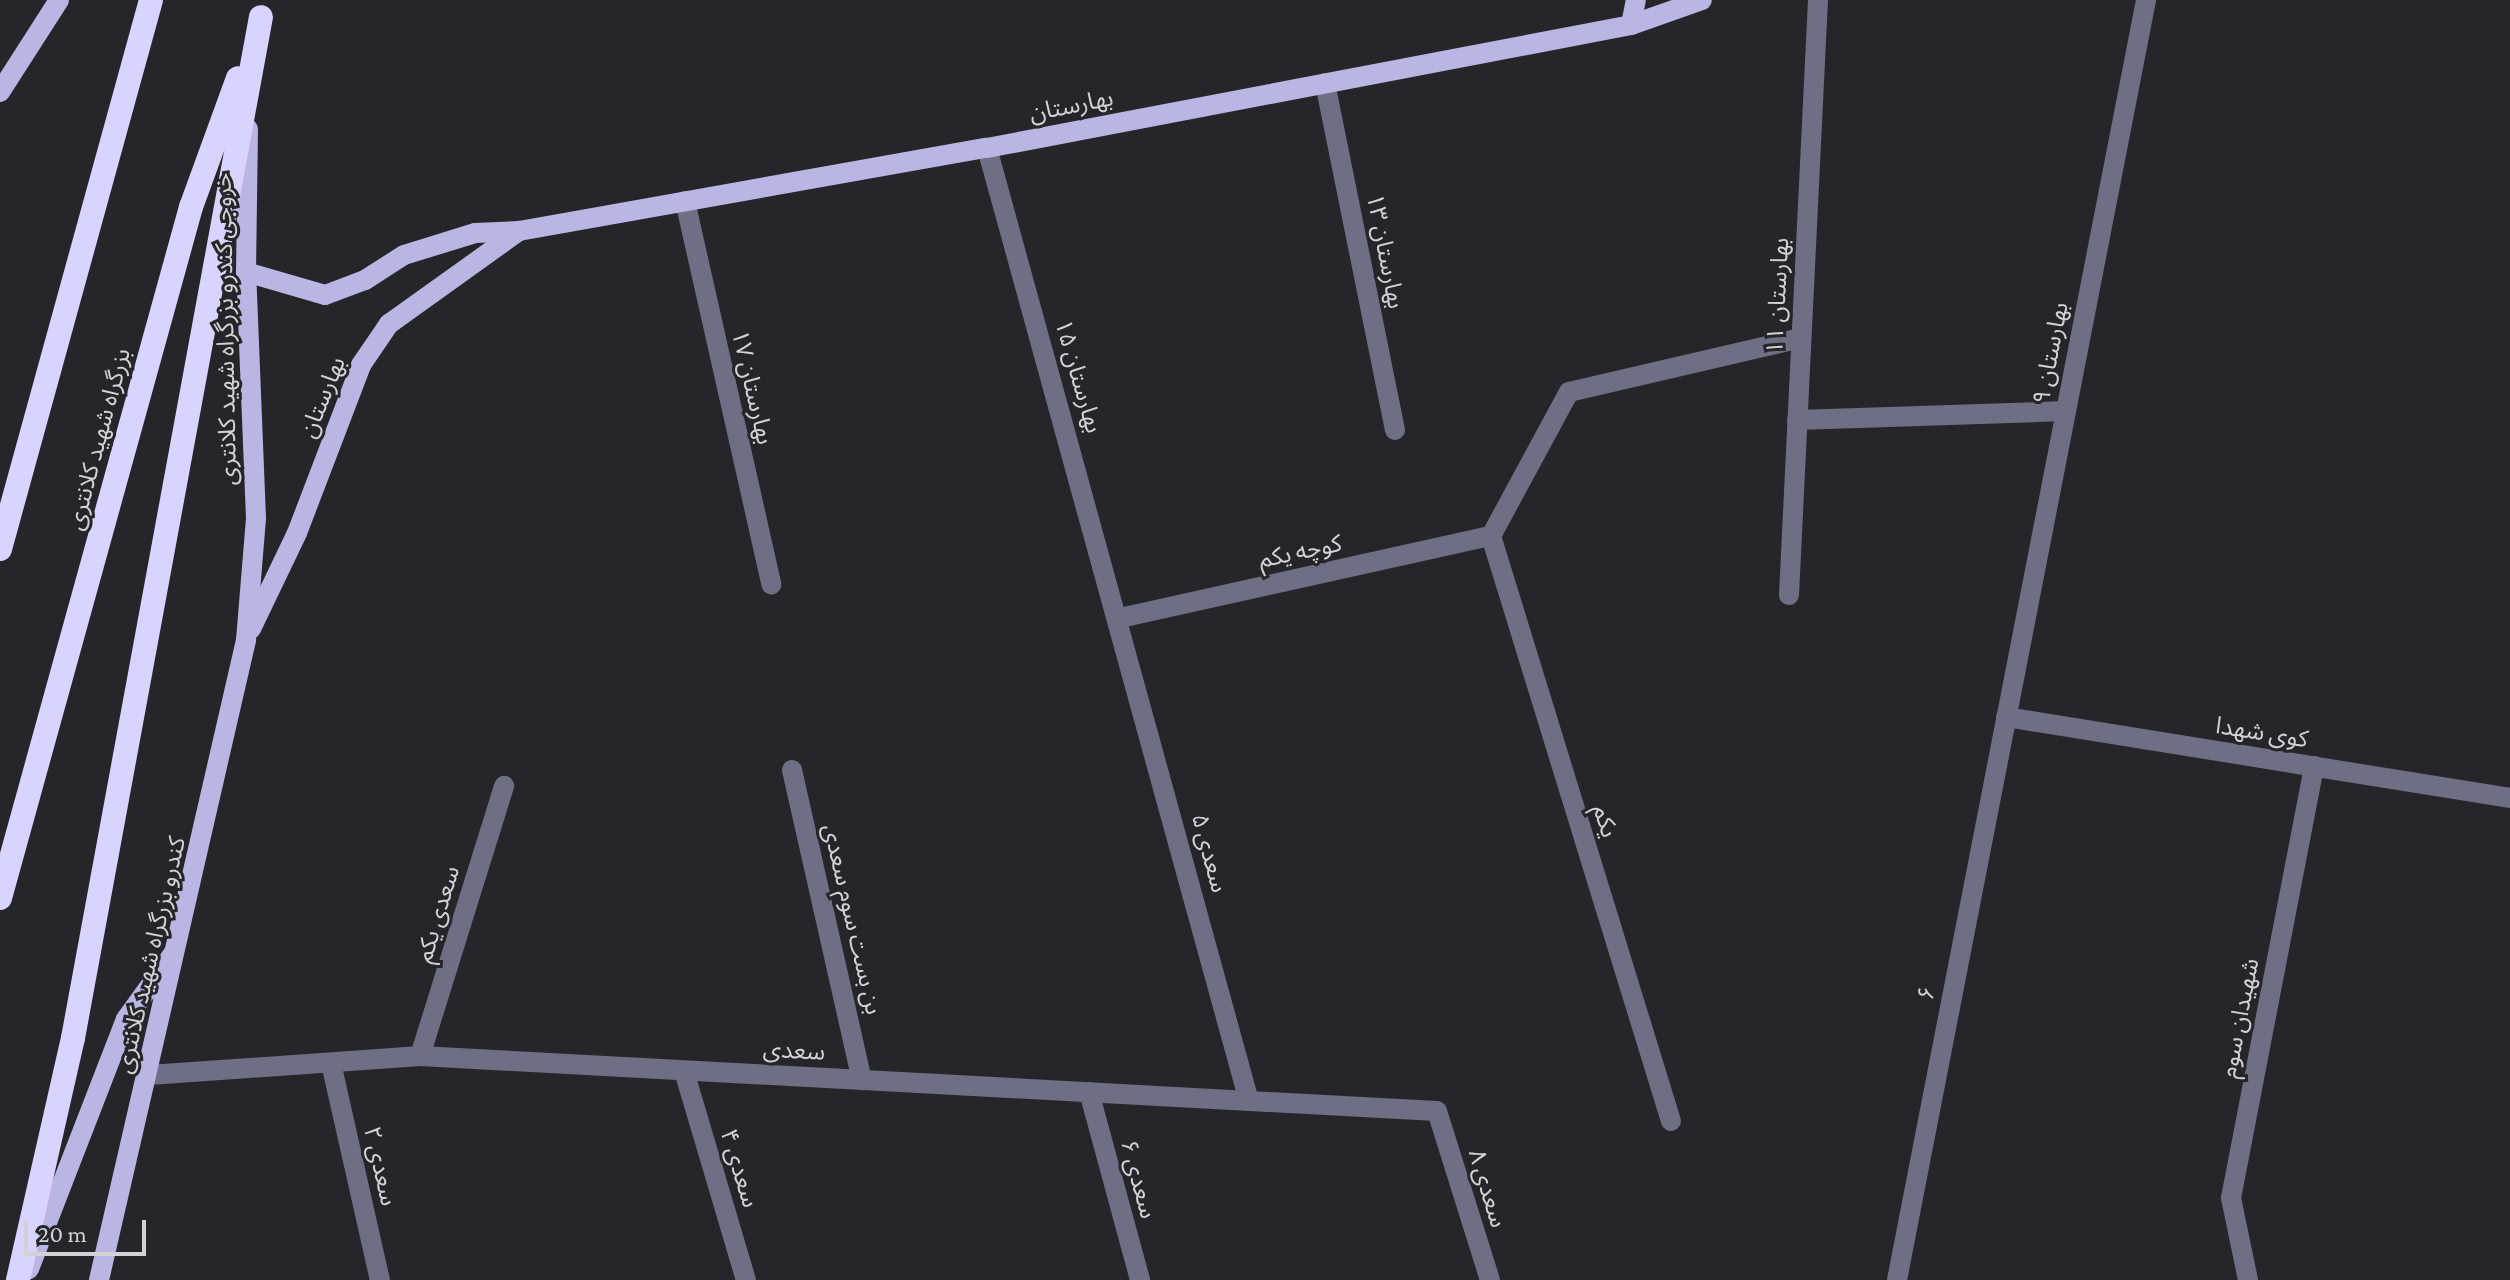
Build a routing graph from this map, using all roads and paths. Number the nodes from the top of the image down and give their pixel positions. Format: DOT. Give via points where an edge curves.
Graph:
graph roads {
  1 [pos="59,0"];
  2 [pos="151,0"];
  3 [pos="1636,0"];
  4 [pos="1702,0"];
  5 [pos="1818,0"];
  6 [pos="2146,0"];
  7 [pos="263,8"];
  8 [pos="1631,25"];
  9 [pos="1325,83"];
  10 [pos="0,92"];
  11 [pos="987,148"];
  12 [pos="685,201"];
  13 [pos="519,231"];
  14 [pos="246,272"];
  15 [pos="1801,338"];
  16 [pos="2065,411"];
  17 [pos="1797,420"];
  18 [pos="1395,430"];
  19 [pos="1491,536"];
  20 [pos="0,549"];
  21 [pos="771,584"];
  22 [pos="1789,595"];
  23 [pos="1120,618"];
  24 [pos="246,640"];
  25 [pos="2006,717"];
  26 [pos="2314,766"];
  27 [pos="792,770"];
  28 [pos="504,786"];
  29 [pos="2510,798"];
  30 [pos="0,898"];
  31 [pos="180,945"];
  32 [pos="420,1056"];
  33 [pos="331,1063"];
  34 [pos="684,1071"];
  35 [pos="149,1075"];
  36 [pos="862,1080"];
  37 [pos="1089,1092"];
  38 [pos="1249,1101"];
  39 [pos="1437,1111"];
  40 [pos="1671,1121"];
  41 [pos="18,1280"];
  42 [pos="25,1280"];
  43 [pos="99,1280"];
  44 [pos="380,1280"];
  45 [pos="746,1280"];
  46 [pos="1140,1280"];
  47 [pos="1490,1280"];
  48 [pos="1897,1280"];
  49 [pos="2248,1280"];
  1 -- 10 [label="main road"];
  2 -- 20 [label="highway"];
  3 -- 8 [label="main road"];
  4 -- 8 [label="main road, بهارستان"];
  5 -- 15 [label="street, ۱۱ بهارستان"];
  6 -- 16 [label="street, ۹ بهارستان"];
  7 -- 14 [label="main road, خروجی کندرو بزرگراه شهید کلانتری" via="248,123"];
  7 -- 30 [label="highway, بزرگراه شهید کلانتری" via="191,207"];
  7 -- 41 [label="highway" via="73,1038"];
  8 -- 9 [label="main road, بهارستان"];
  9 -- 11 [label="main road, بهارستان"];
  9 -- 18 [label="street, ۱۳ بهارستان"];
  11 -- 12 [label="main road, بهارستان"];
  11 -- 23 [label="street, ۱۵ بهارستان"];
  12 -- 13 [label="main road, بهارستان"];
  12 -- 21 [label="street, ۱۷ بهارستان"];
  13 -- 14 [label="main road, بهارستان" via="475,233 404,255 365,280 325,295"];
  13 -- 24 [label="main road, بهارستان" via="389,324 361,365 297,533"];
  14 -- 24 [label="main road, خروجی کندرو بزرگراه شهید کلانتری" via="256,518"];
  15 -- 17 [label="street, ۱۱ بهارستان"];
  15 -- 19 [label="street" via="1569,392"];
  16 -- 17 [label="street"];
  16 -- 25 [label="street, ۹ بهارستان"];
  17 -- 22 [label="street, ۱۱ بهارستان"];
  19 -- 23 [label="street, کوچه یکم"];
  19 -- 40 [label="street, یکم"];
  23 -- 38 [label="street, سعدی ۵"];
  24 -- 31 [label="main road, کندرو بزرگراه شهید کلانتری"];
  25 -- 26 [label="street, کوی شهدا"];
  25 -- 48 [label="street, ۶"];
  26 -- 29 [label="street, کوی شهدا"];
  26 -- 49 [label="street, شهیدان سوم" via="2231,1198"];
  27 -- 36 [label="street, بن بست سوم سعدی"];
  28 -- 32 [label="street, سعدی یکم"];
  31 -- 35 [label="main road, کندرو بزرگراه شهید کلانتری"];
  31 -- 42 [label="main road" via="126,1019"];
  32 -- 33 [label="street, سعدی"];
  32 -- 34 [label="street, سعدی"];
  33 -- 35 [label="street, سعدی"];
  33 -- 44 [label="street, سعدی ۲"];
  34 -- 36 [label="street, سعدی"];
  34 -- 45 [label="street, سعدی ۴"];
  35 -- 43 [label="main road, کندرو بزرگراه شهید کلانتری"];
  36 -- 37 [label="street, سعدی"];
  37 -- 38 [label="street, سعدی"];
  37 -- 46 [label="street, سعدی ۶"];
  38 -- 39 [label="street, سعدی"];
  39 -- 47 [label="street, سعدی ۸"];
}
